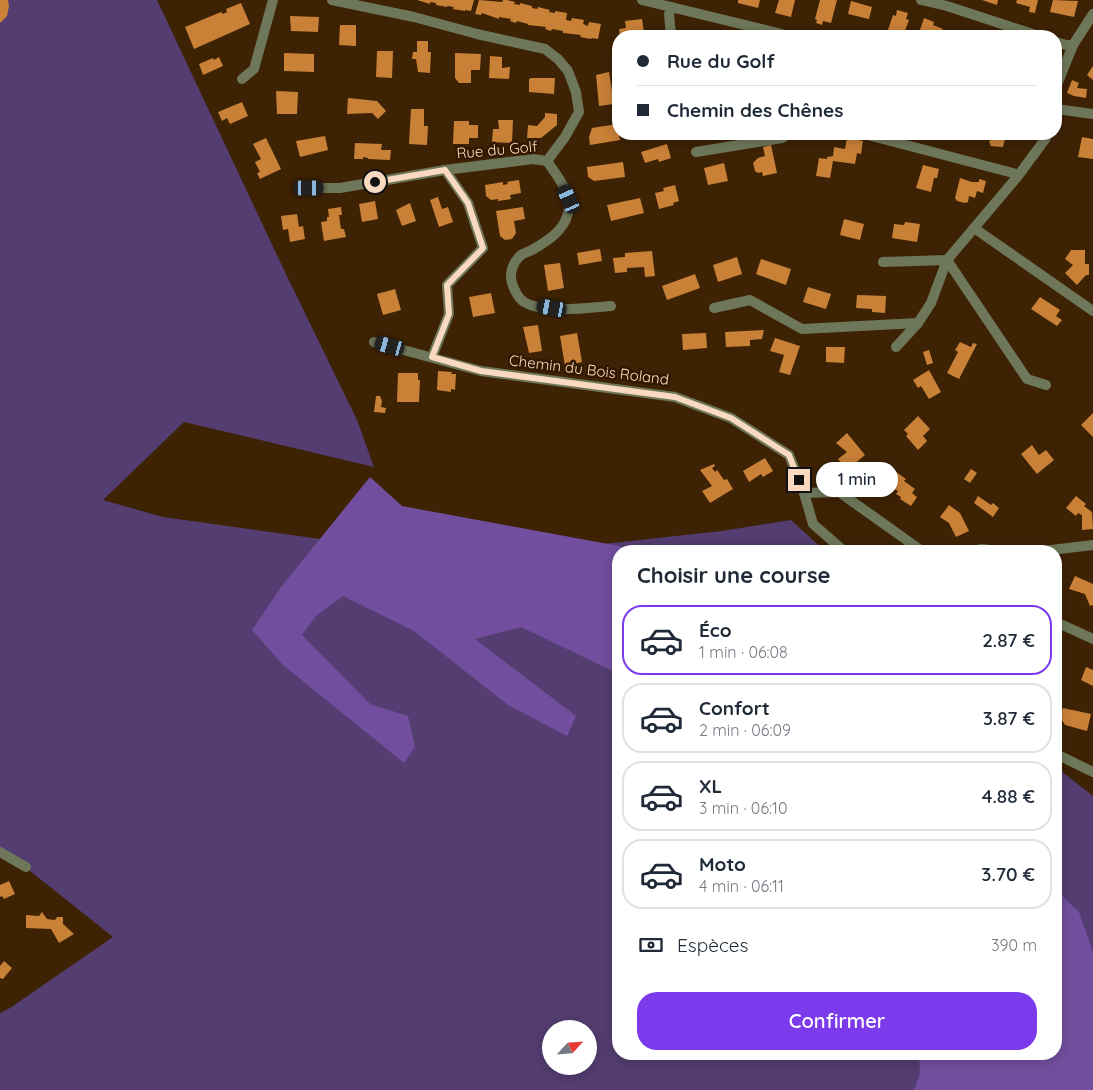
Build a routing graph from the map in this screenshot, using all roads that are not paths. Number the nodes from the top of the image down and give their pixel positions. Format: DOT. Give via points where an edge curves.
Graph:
graph roads {
  1 [pos="273,0"];
  2 [pos="332,0"];
  3 [pos="642,0"];
  4 [pos="921,0"];
  5 [pos="672,7"];
  6 [pos="1093,14"];
  7 [pos="671,30"];
  8 [pos="766,30"];
  9 [pos="1020,30"];
  10 [pos="1062,44"];
  11 [pos="1073,45"];
  12 [pos="1062,72"];
  13 [pos="242,78"];
  14 [pos="1062,110"];
  15 [pos="1093,114"];
  16 [pos="770,140"];
  17 [pos="887,140"];
  18 [pos="1045,140"];
  19 [pos="696,152"];
  20 [pos="547,161"];
  21 [pos="445,170"];
  22 [pos="1018,176"];
  23 [pos="309,188"];
  24 [pos="974,228"];
  25 [pos="947,260"];
  26 [pos="883,262"];
  27 [pos="611,306"];
  28 [pos="714,308"];
  29 [pos="1093,311"];
  30 [pos="918,323"];
  31 [pos="374,342"];
  32 [pos="896,347"];
  33 [pos="432,357"];
  34 [pos="1046,385"];
  35 [pos="804,493"];
  36 [pos="837,545"];
  37 [pos="914,545"];
  38 [pos="1093,545"];
  39 [pos="1062,549"];
  40 [pos="1062,625"];
  41 [pos="1093,639"];
  42 [pos="1062,757"];
  43 [pos="1093,772"];
  44 [pos="0,852"];
  45 [pos="26,866"];
  1 -- 13 [label="street" via="254,69"];
  2 -- 20 [label="street, Rue du Golf" via="544,49 558,59 568,71 579,112"];
  3 -- 5 [label="street"];
  4 -- 9 [label="street"];
  5 -- 7 [label="street" via="669,14"];
  5 -- 8 [label="street"];
  6 -- 11 [label="street"];
  10 -- 11 [label="street"];
  11 -- 12 [label="street"];
  14 -- 15 [label="street"];
  16 -- 19 [label="street"];
  17 -- 22 [label="street"];
  18 -- 22 [label="street"];
  20 -- 21 [label="street, Rue du Golf" via="533,159"];
  20 -- 27 [label="street" via="569,199 569,211 556,235 521,255 512,267 511,280 515,291 522,301 552,308"];
  21 -- 23 [label="street, Rue du Golf" via="340,188"];
  21 -- 33 [label="street" via="468,203 483,248 447,285 449,314"];
  22 -- 24 [label="street"];
  24 -- 25 [label="street"];
  24 -- 29 [label="street"];
  25 -- 26 [label="street"];
  25 -- 30 [label="street" via="931,303"];
  25 -- 34 [label="street" via="1028,379"];
  28 -- 30 [label="street" via="750,300 802,329"];
  30 -- 32 [label="street"];
  31 -- 33 [label="street, Chemin du Bois Roland"];
  33 -- 35 [label="street, Chemin du Bois Roland" via="481,371 675,397 731,418 789,455"];
  35 -- 36 [label="street" via="813,524"];
  35 -- 37 [label="street" via="839,492"];
  38 -- 39 [label="street"];
  40 -- 41 [label="street"];
  42 -- 43 [label="street"];
  44 -- 45 [label="street"];
}
